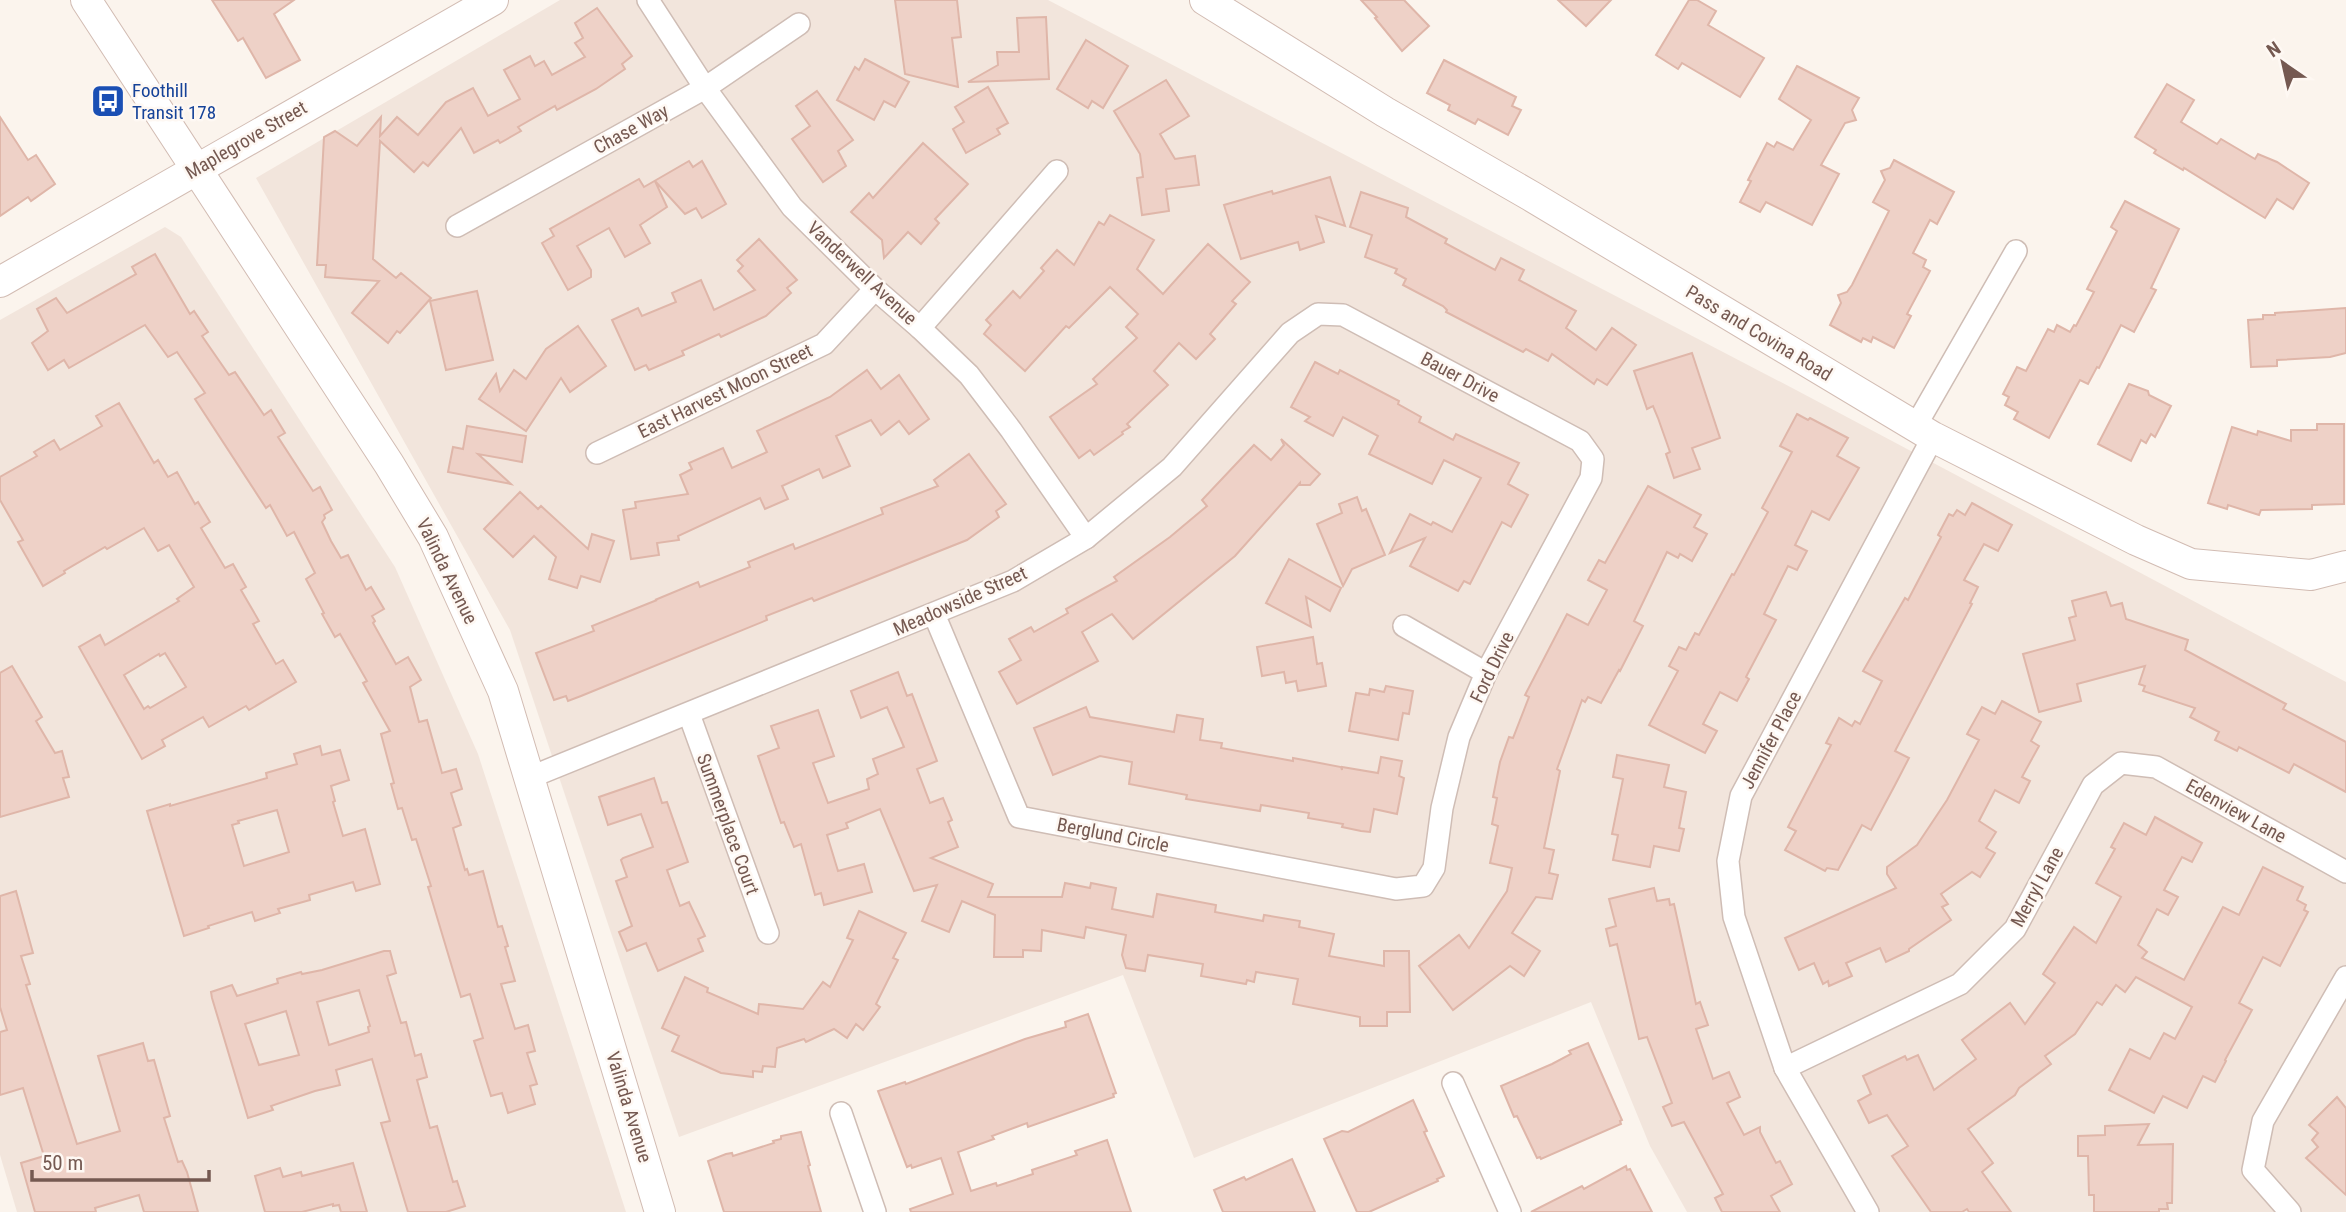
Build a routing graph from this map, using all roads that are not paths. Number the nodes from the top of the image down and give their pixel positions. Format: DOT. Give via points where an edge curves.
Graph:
graph roads {
  1 [pos="86,0"];
  2 [pos="493,0"];
  3 [pos="648,0"];
  4 [pos="1205,0"];
  5 [pos="799,24"];
  6 [pos="705,88"];
  7 [pos="197,168"];
  8 [pos="1057,171"];
  9 [pos="457,226"];
  10 [pos="2016,251"];
  11 [pos="0,282"];
  12 [pos="874,289"];
  13 [pos="1318,314"];
  14 [pos="920,328"];
  15 [pos="1924,432"];
  16 [pos="597,453"];
  17 [pos="1593,459"];
  18 [pos="1086,538"];
  19 [pos="2346,566"];
  20 [pos="934,614"];
  21 [pos="1404,626"];
  22 [pos="1486,673"];
  23 [pos="689,714"];
  24 [pos="2121,763"];
  25 [pos="531,777"];
  26 [pos="2346,872"];
  27 [pos="1423,887"];
  28 [pos="768,933"];
  29 [pos="2346,976"];
  30 [pos="1784,1068"];
  31 [pos="1453,1083"];
  32 [pos="841,1113"];
  33 [pos="660,1212"];
  34 [pos="874,1212"];
  35 [pos="1510,1212"];
  36 [pos="1868,1212"];
  37 [pos="2290,1212"];
  1 -- 7 [label="street, Valinda Avenue"];
  2 -- 7 [label="street, Maplegrove Street"];
  3 -- 6 [label="street, Vanderwell Avenue"];
  4 -- 15 [label="street, Pass and Covina Road"];
  5 -- 6 [label="street, Chase Way"];
  6 -- 9 [label="street, Chase Way"];
  6 -- 12 [label="street, Vanderwell Avenue" via="792,207"];
  7 -- 11 [label="street, Maplegrove Street"];
  7 -- 25 [label="street, Valinda Avenue" via="433,537 503,691"];
  8 -- 14 [label="street"];
  10 -- 15 [label="street, Jennifer Place"];
  12 -- 14 [label="street, Vanderwell Avenue"];
  12 -- 16 [label="street, East Harvest Moon Street" via="824,344"];
  13 -- 17 [label="street, Bauer Drive" via="1343,315 1580,441"];
  13 -- 18 [label="street, Meadowside Street" via="1290,333 1172,467"];
  14 -- 18 [label="street, Vanderwell Avenue" via="969,376"];
  15 -- 19 [label="street, Pass and Covina Road" via="2191,564 2311,575"];
  15 -- 30 [label="street, Jennifer Place" via="1741,796 1728,860 1734,917"];
  17 -- 22 [label="street, Ford Drive" via="1591,478"];
  18 -- 20 [label="street, Meadowside Street" via="1013,581"];
  20 -- 23 [label="street, Meadowside Street"];
  20 -- 27 [label="street, Berglund Circle" via="1019,817 1396,889"];
  21 -- 22 [label="street"];
  22 -- 27 [label="street, Ford Drive" via="1459,737 1434,868"];
  23 -- 25 [label="street, Meadowside Street"];
  23 -- 28 [label="street, Summerplace Court"];
  24 -- 26 [label="street, Edenview Lane" via="2156,767"];
  24 -- 30 [label="street, Merryl Lane" via="2093,785 2015,929 1960,984"];
  25 -- 33 [label="street, Valinda Avenue"];
  29 -- 37 [label="street" via="2263,1121 2253,1170"];
  30 -- 36 [label="street, Jennifer Place"];
  31 -- 35 [label="street"];
  32 -- 34 [label="street"];
}
